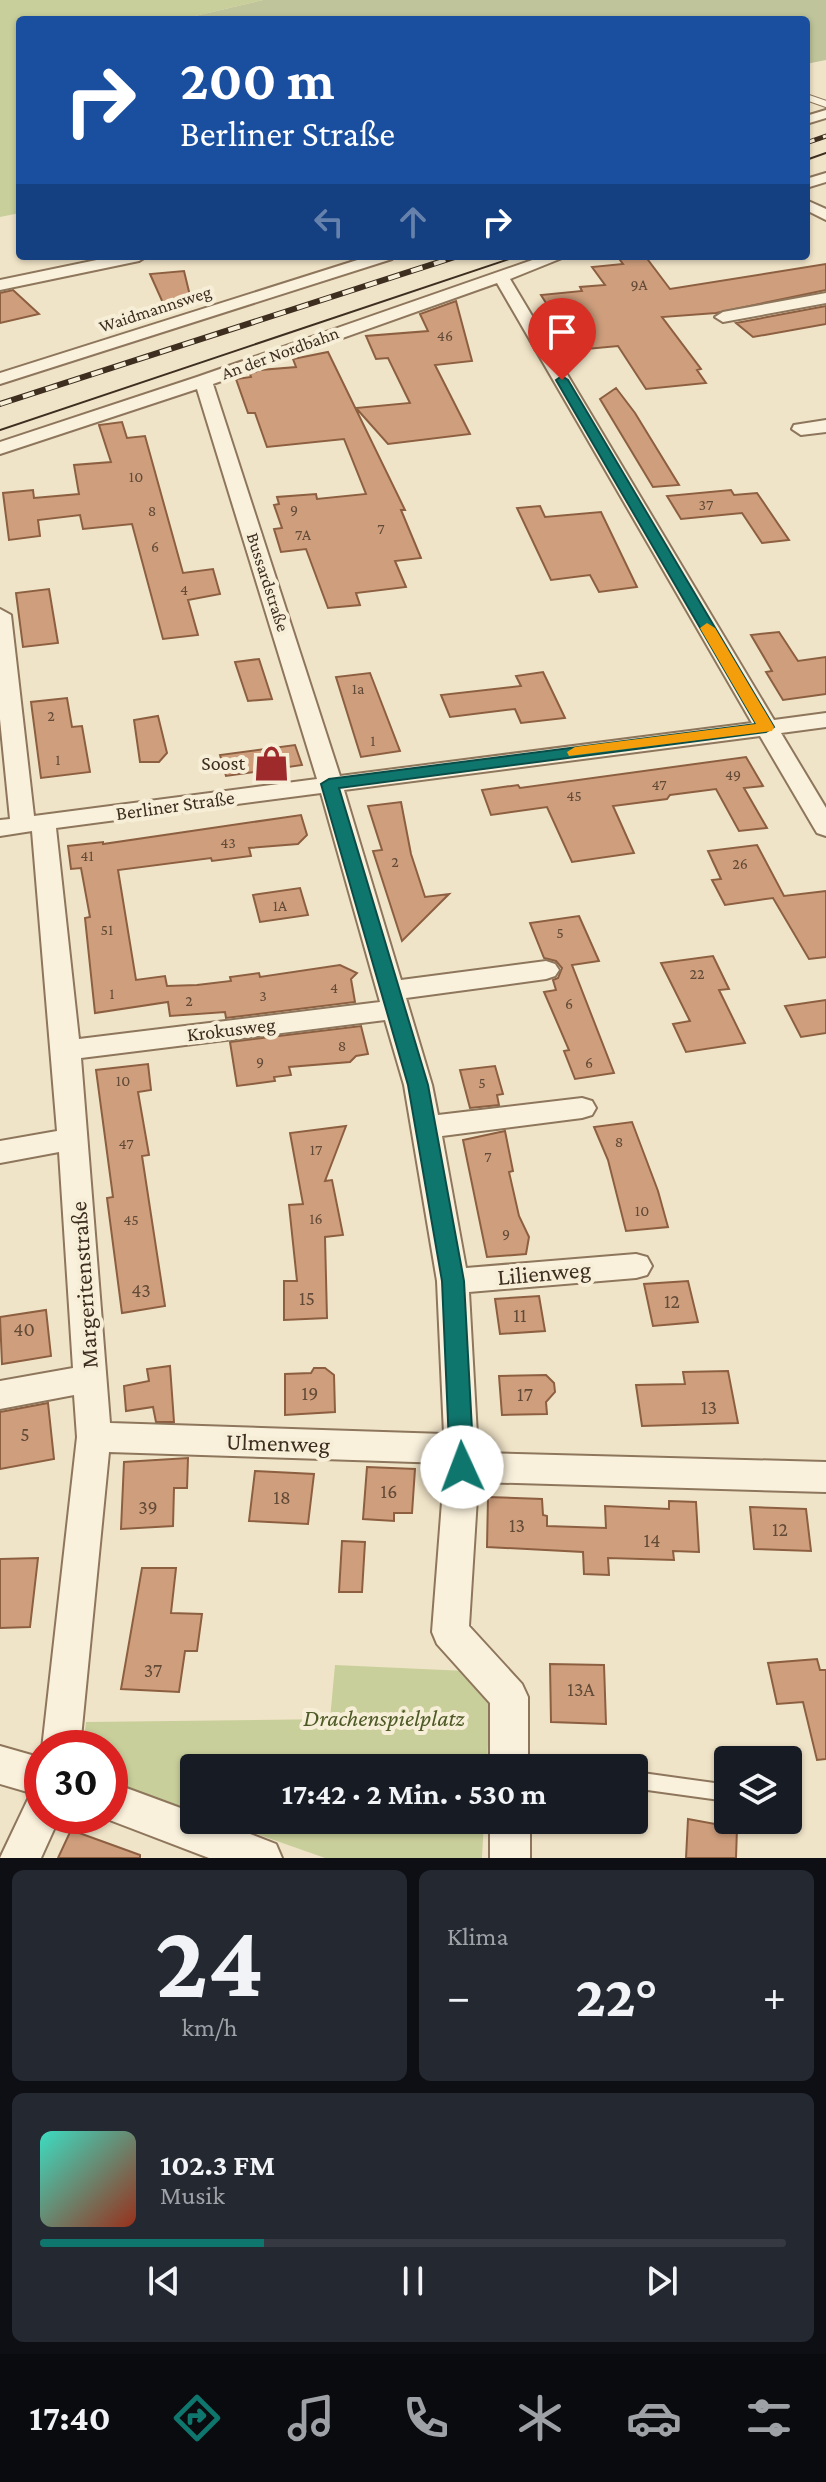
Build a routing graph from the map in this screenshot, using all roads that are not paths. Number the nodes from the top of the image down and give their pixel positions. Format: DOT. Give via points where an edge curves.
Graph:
graph roads {
  1 [pos="120,260"];
  2 [pos="313,260"];
  3 [pos="373,260"];
  4 [pos="547,260"];
  5 [pos="500,275"];
  6 [pos="322,276"];
  7 [pos="0,285"];
  8 [pos="826,298"];
  9 [pos="723,317"];
  10 [pos="0,379"];
  11 [pos="203,381"];
  12 [pos="826,426"];
  13 [pos="801,429"];
  14 [pos="0,448"];
  15 [pos="0,615"];
  16 [pos="826,720"];
  17 [pos="766,727"];
  18 [pos="329,784"];
  19 [pos="22,825"];
  20 [pos="826,828"];
  21 [pos="546,970"];
  22 [pos="393,1000"];
  23 [pos="66,1050"];
  24 [pos="582,1108"];
  25 [pos="426,1127"];
  26 [pos="72,1139"];
  27 [pos="0,1152"];
  28 [pos="636,1266"];
  29 [pos="453,1281"];
  30 [pos="91,1378"];
  31 [pos="0,1395"];
  32 [pos="94,1437"];
  33 [pos="462,1458"];
  34 [pos="826,1477"];
  35 [pos="63,1730"];
  36 [pos="516,1754"];
  37 [pos="0,1765"];
  38 [pos="24,1772"];
  39 [pos="648,1782"];
  40 [pos="714,1791"];
  41 [pos="128,1808"];
  42 [pos="32,1834"];
  43 [pos="510,1834"];
  44 [pos="20,1858"];
  45 [pos="262,1858"];
  46 [pos="510,1858"];
  1 -- 7 [label="street"];
  2 -- 6 [label="street"];
  3 -- 6 [label="street, Waidmannsweg"];
  4 -- 5 [label="street, An der Nordbahn"];
  5 -- 11 [label="street, An der Nordbahn"];
  5 -- 17 [label="street"];
  6 -- 10 [label="street, Waidmannsweg"];
  8 -- 9 [label="street"];
  11 -- 14 [label="street, An der Nordbahn"];
  11 -- 18 [label="street, Bussardstraße"];
  12 -- 13 [label="street"];
  15 -- 19 [label="street, Margeritenstraße"];
  16 -- 17 [label="street, Berliner Straße"];
  17 -- 18 [label="street, Berliner Straße"];
  17 -- 20 [label="street"];
  18 -- 19 [label="street, Berliner Straße"];
  18 -- 22 [label="street"];
  19 -- 23 [label="street, Margeritenstraße"];
  21 -- 22 [label="street, Krokusweg"];
  22 -- 23 [label="street, Krokusweg"];
  22 -- 25 [label="street"];
  23 -- 26 [label="street, Margeritenstraße"];
  24 -- 25 [label="street"];
  25 -- 29 [label="street"];
  26 -- 27 [label="street"];
  26 -- 30 [label="street, Margeritenstraße"];
  28 -- 29 [label="street, Lilienweg"];
  29 -- 33 [label="street"];
  30 -- 31 [label="street"];
  30 -- 32 [label="street, Margeritenstraße"];
  32 -- 33 [label="street, Ulmenweg"];
  32 -- 35 [label="street, Margeritenstraße"];
  33 -- 34 [label="street, Ulmenweg"];
  33 -- 36 [label="street" via="450,1632 509,1697"];
  37 -- 38 [label="street"];
  39 -- 40 [label="lane"];
  41 -- 45 [label="street"];
  42 -- 44 [label="street"];
  43 -- 46 [label="street"];
}
